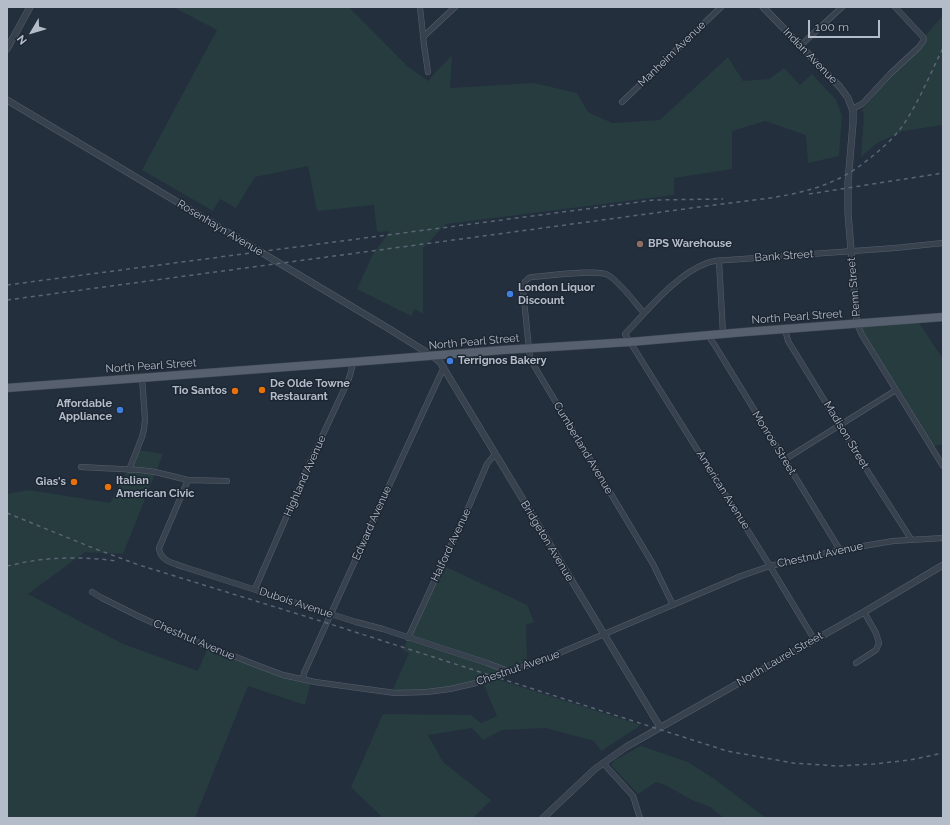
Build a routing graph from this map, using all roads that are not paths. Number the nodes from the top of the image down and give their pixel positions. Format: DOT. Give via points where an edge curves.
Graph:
graph roads {
  1 [pos="30,7"];
  2 [pos="420,7"];
  3 [pos="455,7"];
  4 [pos="721,7"];
  5 [pos="763,7"];
  6 [pos="842,7"];
  7 [pos="895,7"];
  8 [pos="423,37"];
  9 [pos="800,46"];
  10 [pos="7,49"];
  11 [pos="428,72"];
  12 [pos="7,100"];
  13 [pos="622,102"];
  14 [pos="852,109"];
  15 [pos="943,243"];
  16 [pos="851,250"];
  17 [pos="719,261"];
  18 [pos="644,313"];
  19 [pos="943,317"];
  20 [pos="857,324"];
  21 [pos="785,329"];
  22 [pos="723,334"];
  23 [pos="710,335"];
  24 [pos="630,342"];
  25 [pos="528,348"];
  26 [pos="432,356"];
  27 [pos="353,362"];
  28 [pos="444,367"];
  29 [pos="142,378"];
  30 [pos="7,388"];
  31 [pos="896,390"];
  32 [pos="840,425"];
  33 [pos="495,454"];
  34 [pos="784,460"];
  35 [pos="943,466"];
  36 [pos="81,467"];
  37 [pos="129,470"];
  38 [pos="188,480"];
  39 [pos="227,481"];
  40 [pos="943,538"];
  41 [pos="911,539"];
  42 [pos="840,550"];
  43 [pos="770,566"];
  44 [pos="943,566"];
  45 [pos="255,589"];
  46 [pos="92,592"];
  47 [pos="673,605"];
  48 [pos="864,612"];
  49 [pos="331,614"];
  50 [pos="604,634"];
  51 [pos="408,638"];
  52 [pos="814,639"];
  53 [pos="856,663"];
  54 [pos="511,672"];
  55 [pos="303,679"];
  56 [pos="660,727"];
  57 [pos="603,763"];
  58 [pos="544,818"];
  59 [pos="640,818"];
  1 -- 10 [label="street"];
  2 -- 8 [label="street"];
  3 -- 8 [label="street"];
  4 -- 13 [label="street, Manheim Avenue"];
  5 -- 9 [label="street, Indian Avenue"];
  6 -- 9 [label="street"];
  7 -- 14 [label="street" via="924,38 919,47 862,104"];
  8 -- 11 [label="street"];
  9 -- 14 [label="street, Indian Avenue" via="845,93"];
  12 -- 26 [label="street, Rosenhayn Avenue"];
  14 -- 16 [label="street, Penn Street" via="848,182"];
  15 -- 16 [label="street, Bank Street"];
  16 -- 17 [label="street, Bank Street"];
  16 -- 20 [label="street, Penn Street"];
  17 -- 18 [label="street, Bank Street" via="701,265 677,280"];
  17 -- 22 [label="street"];
  18 -- 24 [label="street, Bank Street" via="625,334"];
  18 -- 25 [label="street, Cumberland Avenue" via="616,282 604,273 531,277 524,282 523,290"];
  19 -- 20 [label="main road, North Pearl Street"];
  20 -- 21 [label="main road, North Pearl Street"];
  20 -- 31 [label="street, Penn Street"];
  21 -- 22 [label="main road, North Pearl Street"];
  21 -- 32 [label="street, Madison Street" via="790,345"];
  22 -- 23 [label="main road, North Pearl Street"];
  23 -- 24 [label="main road, North Pearl Street"];
  23 -- 34 [label="street, Monroe Street"];
  24 -- 25 [label="main road, North Pearl Street"];
  24 -- 43 [label="street, American Avenue"];
  25 -- 26 [label="main road, North Pearl Street"];
  25 -- 47 [label="street, Cumberland Avenue" via="530,359 653,564"];
  26 -- 27 [label="main road, North Pearl Street"];
  26 -- 28 [label="street, Bridgeton Avenue"];
  27 -- 29 [label="main road, North Pearl Street"];
  27 -- 45 [label="street, Highland Avenue" via="348,381"];
  28 -- 33 [label="street, Bridgeton Avenue"];
  28 -- 49 [label="street, Edward Avenue"];
  29 -- 30 [label="main road, North Pearl Street"];
  29 -- 37 [label="street" via="144,429"];
  31 -- 32 [label="street"];
  31 -- 35 [label="street, Penn Street"];
  32 -- 34 [label="street"];
  32 -- 41 [label="street, Madison Street"];
  33 -- 50 [label="street, Bridgeton Avenue"];
  33 -- 51 [label="street, Halford Avenue" via="487,464"];
  34 -- 42 [label="street, Monroe Street"];
  36 -- 37 [label="street"];
  37 -- 38 [label="street" via="155,472"];
  38 -- 39 [label="street"];
  38 -- 45 [label="street, Dubois Avenue" via="160,548 161,555 173,563"];
  40 -- 41 [label="street, Chestnut Avenue"];
  41 -- 42 [label="street, Chestnut Avenue"];
  42 -- 43 [label="street, Chestnut Avenue"];
  43 -- 47 [label="street, Chestnut Avenue"];
  43 -- 52 [label="street, American Avenue"];
  44 -- 48 [label="street, North Laurel Street"];
  45 -- 49 [label="street, Dubois Avenue"];
  46 -- 55 [label="street, Chestnut Avenue" via="138,616 208,646 283,675"];
  47 -- 50 [label="street, Chestnut Avenue"];
  48 -- 52 [label="street, North Laurel Street"];
  48 -- 53 [label="street" via="879,643 876,650"];
  49 -- 51 [label="street, Dubois Avenue"];
  49 -- 55 [label="street, Edward Avenue"];
  50 -- 54 [label="street, Chestnut Avenue"];
  50 -- 56 [label="street, Bridgeton Avenue"];
  51 -- 54 [label="street, Dubois Avenue"];
  52 -- 56 [label="street, North Laurel Street"];
  54 -- 55 [label="street, Chestnut Avenue" via="476,683 427,692 395,693"];
  56 -- 57 [label="street, North Laurel Street"];
  57 -- 58 [label="street, North Laurel Street"];
  57 -- 59 [label="street" via="633,796"];
}
